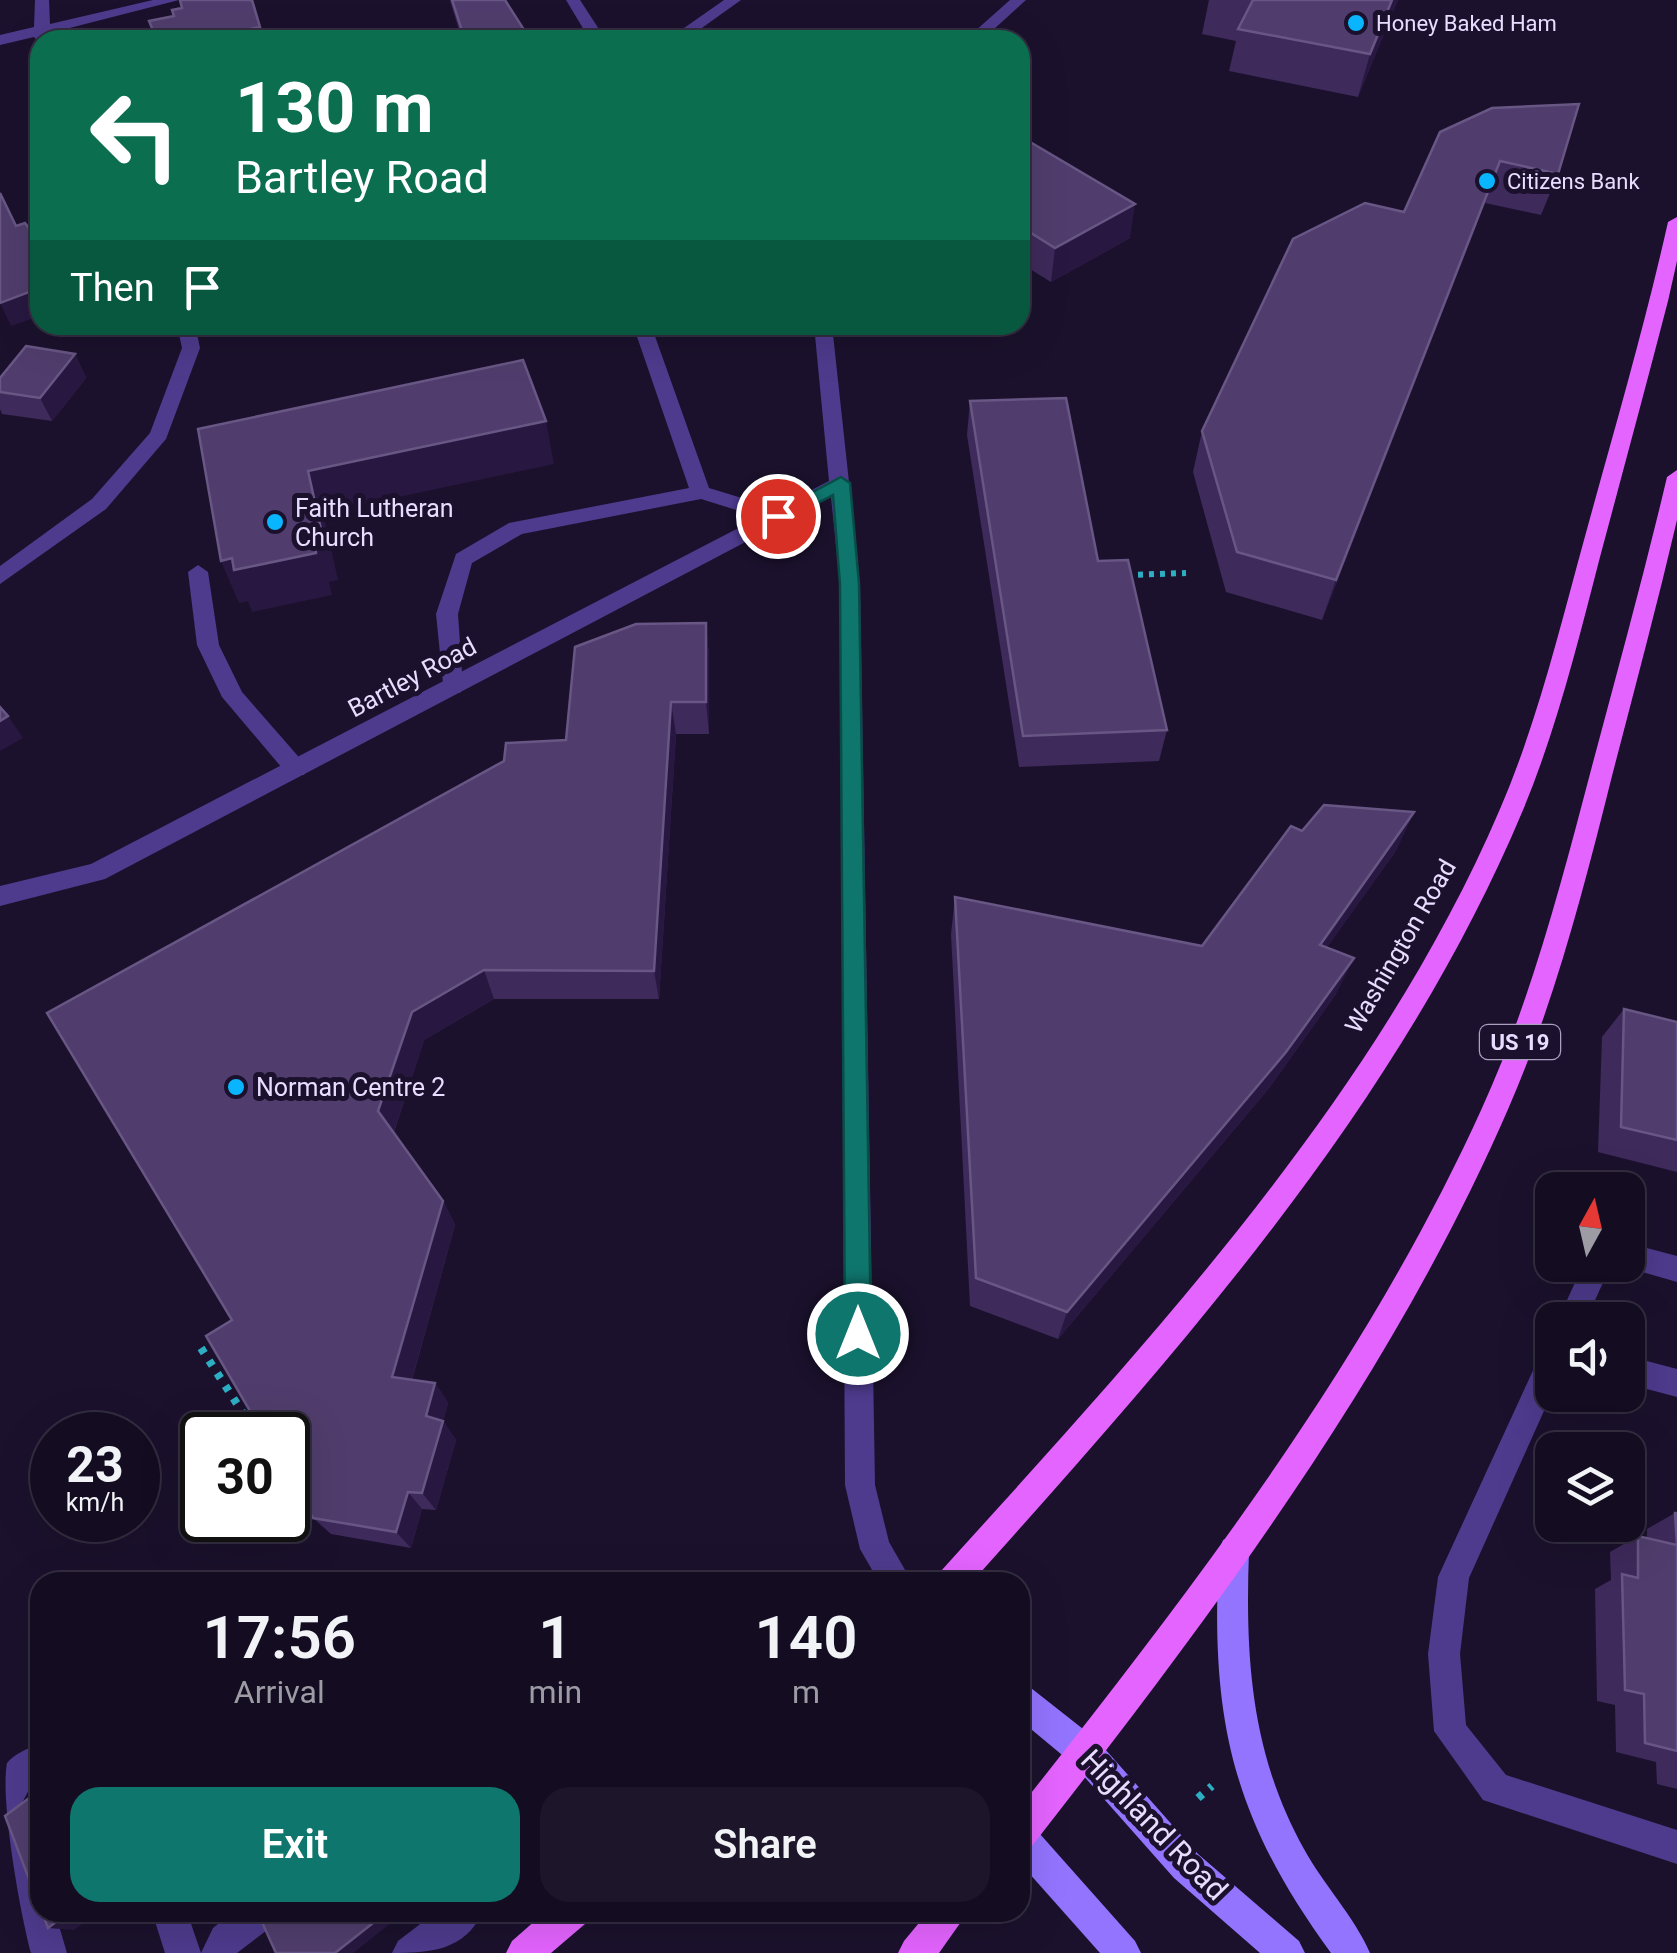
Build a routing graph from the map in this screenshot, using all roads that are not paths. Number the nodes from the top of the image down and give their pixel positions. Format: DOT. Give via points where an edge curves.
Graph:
graph roads {
  1 [pos="42,0"];
  2 [pos="172,0"];
  3 [pos="574,0"];
  4 [pos="734,0"];
  5 [pos="1018,0"];
  6 [pos="43,30"];
  7 [pos="61,30"];
  8 [pos="592,30"];
  9 [pos="690,30"];
  10 [pos="985,30"];
  11 [pos="30,37"];
  12 [pos="0,40"];
  13 [pos="1677,222"];
  14 [pos="188,335"];
  15 [pos="646,335"];
  16 [pos="824,335"];
  17 [pos="1677,477"];
  18 [pos="841,483"];
  19 [pos="702,492"];
  20 [pos="778,516"];
  21 [pos="198,572"];
  22 [pos="0,577"];
  23 [pos="452,686"];
  24 [pos="296,768"];
  25 [pos="0,896"];
  26 [pos="1645,1261"];
  27 [pos="1677,1269"];
  28 [pos="1645,1375"];
  29 [pos="1677,1384"];
  30 [pos="1535,1398"];
  31 [pos="1234,1551"];
  32 [pos="890,1572"];
  33 [pos="961,1572"];
  34 [pos="1030,1707"];
  35 [pos="1085,1752"];
  36 [pos="30,1766"];
  37 [pos="1030,1823"];
  38 [pos="1030,1847"];
  39 [pos="1677,1847"];
  40 [pos="30,1888"];
  41 [pos="40,1922"];
  42 [pos="173,1922"];
  43 [pos="249,1922"];
  44 [pos="452,1922"];
  45 [pos="560,1922"];
  46 [pos="942,1922"];
  47 [pos="49,1953"];
  48 [pos="184,1953"];
  49 [pos="218,1953"];
  50 [pos="410,1953"];
  51 [pos="524,1953"];
  52 [pos="916,1953"];
  53 [pos="1123,1953"];
  54 [pos="1287,1953"];
  55 [pos="1352,1953"];
  1 -- 6 [label="street"];
  2 -- 7 [label="street"];
  3 -- 8 [label="street"];
  4 -- 9 [label="street"];
  5 -- 10 [label="street"];
  11 -- 12 [label="street"];
  13 -- 33 [label="main road, Washington Road" via="1569,636 1533,753 1494,848 1356,1085 1249,1238"];
  14 -- 22 [label="street" via="191,348 159,436 99,504"];
  15 -- 19 [label="street"];
  16 -- 18 [label="street"];
  17 -- 31 [label="main road, US 19" via="1537,999 1476,1151 1382,1324"];
  18 -- 20 [label="street, Bartley Road"];
  18 -- 32 [label="street" via="850,620 860,1485 875,1549"];
  19 -- 20 [label="street"];
  19 -- 23 [label="street" via="516,528 463,559 447,614"];
  20 -- 23 [label="street, Bartley Road"];
  21 -- 24 [label="street" via="208,646 233,697"];
  23 -- 24 [label="street, Bartley Road"];
  24 -- 25 [label="street, Bartley Road" via="97,872"];
  26 -- 27 [label="street"];
  28 -- 29 [label="street"];
  30 -- 39 [label="street" via="1454,1577 1444,1654 1450,1731 1495,1788"];
  31 -- 35 [label="main road, US 19"];
  31 -- 55 [label="street" via="1234,1692 1260,1798 1317,1908"];
  34 -- 35 [label="street, Highland Road"];
  35 -- 37 [label="main road, US 19"];
  35 -- 54 [label="street, Highland Road" via="1186,1866"];
  36 -- 40 [label="street" via="5,1802"];
  38 -- 53 [label="street"];
  41 -- 47 [label="street"];
  42 -- 48 [label="street"];
  43 -- 49 [label="street"];
  44 -- 50 [label="street"];
  45 -- 51 [label="main road"];
  46 -- 52 [label="main road"];
}
